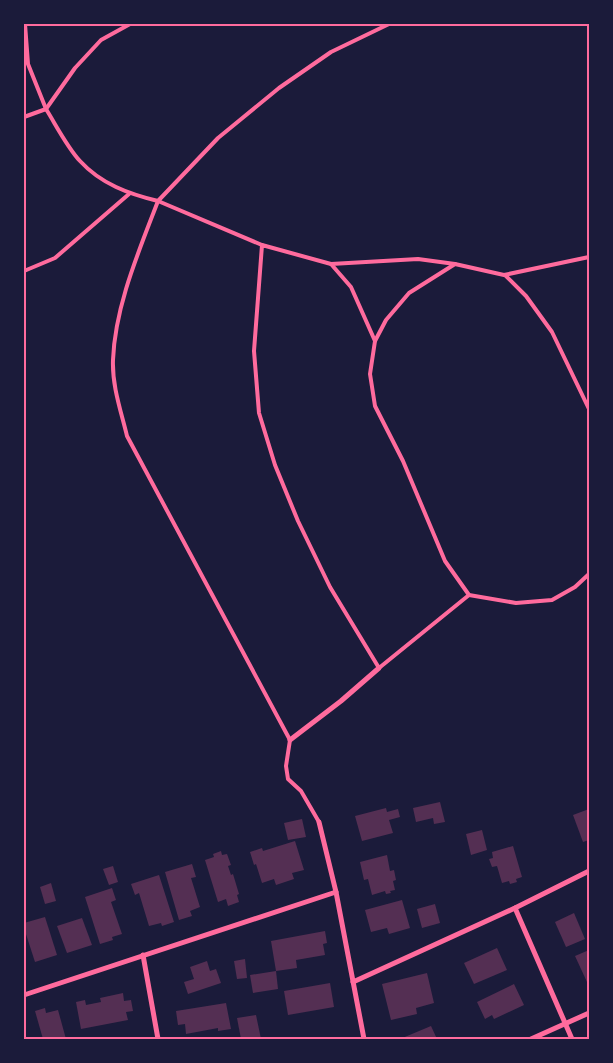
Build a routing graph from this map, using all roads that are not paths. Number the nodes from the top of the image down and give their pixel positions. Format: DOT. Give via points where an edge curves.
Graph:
graph roads {
  1 [pos="25,24"];
  2 [pos="130,24"];
  3 [pos="389,24"];
  4 [pos="46,109"];
  5 [pos="24,117"];
  6 [pos="129,194"];
  7 [pos="158,201"];
  8 [pos="262,245"];
  9 [pos="589,257"];
  10 [pos="331,264"];
  11 [pos="455,264"];
  12 [pos="24,271"];
  13 [pos="504,275"];
  14 [pos="375,341"];
  15 [pos="589,409"];
  16 [pos="589,574"];
  17 [pos="469,595"];
  18 [pos="379,668"];
  19 [pos="290,740"];
  20 [pos="319,822"];
  21 [pos="589,871"];
  22 [pos="336,892"];
  23 [pos="515,908"];
  24 [pos="143,956"];
  25 [pos="353,982"];
  26 [pos="24,994"];
  27 [pos="589,1013"];
  28 [pos="565,1024"];
  29 [pos="158,1039"];
  30 [pos="364,1039"];
  31 [pos="531,1039"];
  32 [pos="572,1039"];
  1 -- 4 [label="lane" via="28,64"];
  2 -- 4 [label="lane" via="101,40 75,68"];
  3 -- 7 [label="lane" via="331,52 279,88 218,138"];
  4 -- 5 [label="lane"];
  4 -- 6 [label="lane" via="79,160 99,178"];
  6 -- 7 [label="lane"];
  6 -- 12 [label="lane" via="56,258"];
  7 -- 8 [label="lane"];
  7 -- 19 [label="lane" via="133,269 116,330 113,361 116,395 127,436"];
  8 -- 10 [label="lane"];
  8 -- 18 [label="lane" via="254,351 259,413 275,465 302,529 330,587"];
  9 -- 13 [label="lane"];
  10 -- 11 [label="lane" via="418,259"];
  10 -- 14 [label="lane" via="351,287"];
  11 -- 13 [label="lane"];
  11 -- 14 [label="lane" via="409,293 386,320"];
  13 -- 15 [label="lane" via="526,296 552,332"];
  14 -- 17 [label="lane" via="370,374 375,406 403,461 445,561"];
  16 -- 17 [label="lane" via="575,587 552,600 516,603"];
  17 -- 18 [label="lane"];
  18 -- 19 [label="street"];
  19 -- 20 [label="lane" via="286,766 288,779 301,790"];
  20 -- 22 [label="street"];
  21 -- 23 [label="street"];
  22 -- 24 [label="street"];
  22 -- 25 [label="street"];
  23 -- 25 [label="street"];
  23 -- 28 [label="street"];
  24 -- 26 [label="street"];
  24 -- 29 [label="street"];
  25 -- 30 [label="street"];
  27 -- 28 [label="street"];
  28 -- 31 [label="street"];
  28 -- 32 [label="street"];
}
